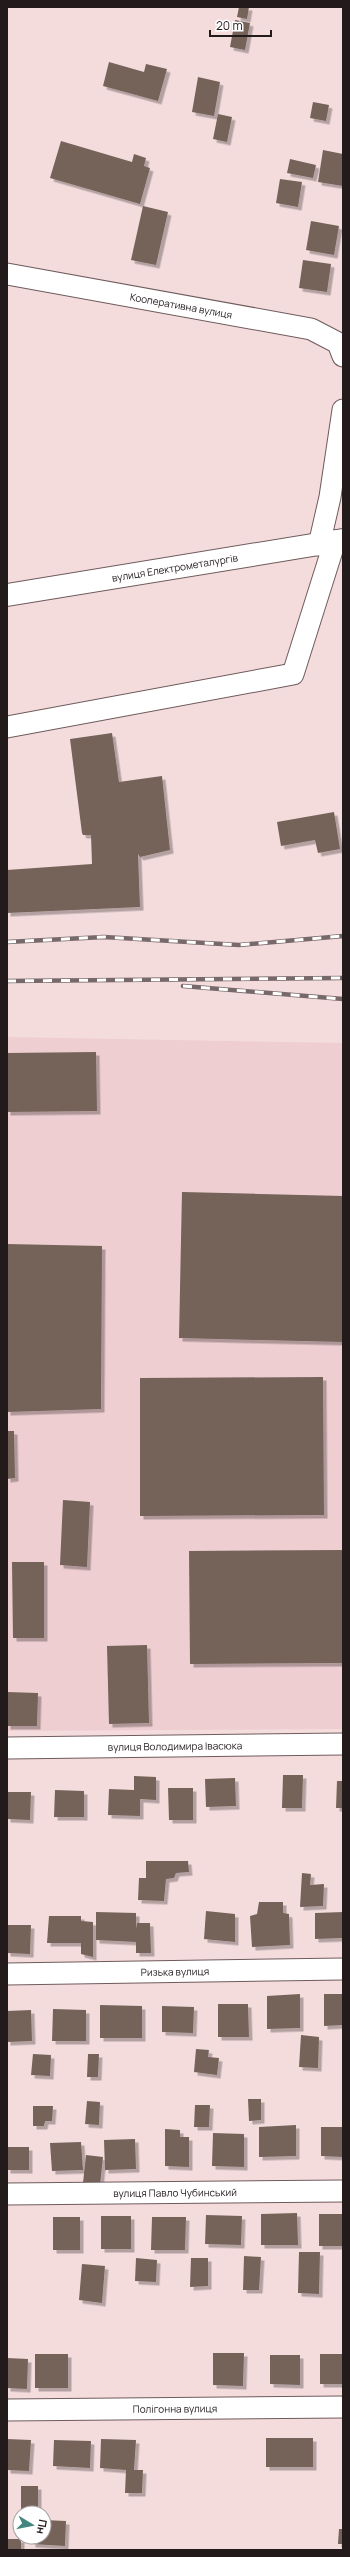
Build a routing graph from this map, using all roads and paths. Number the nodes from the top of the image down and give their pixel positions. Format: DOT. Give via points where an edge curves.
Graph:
graph roads {
  1 [pos="7,274"];
  2 [pos="343,356"];
  3 [pos="343,410"];
  4 [pos="332,542"];
  5 [pos="7,595"];
  6 [pos="7,727"];
  7 [pos="343,1744"];
  8 [pos="7,1748"];
  9 [pos="343,1969"];
  10 [pos="7,1974"];
  11 [pos="343,2191"];
  12 [pos="7,2194"];
  13 [pos="343,2407"];
  14 [pos="7,2410"];
  1 -- 2 [label="street, Кооперативна вулиця" via="311,329 338,343"];
  3 -- 4 [label="street" via="330,497"];
  4 -- 5 [label="main road, вулиця Електрометалургів"];
  4 -- 6 [label="street" via="293,674"];
  7 -- 8 [label="street, вулиця Володимира Івасюка"];
  9 -- 10 [label="street, Ризька вулиця"];
  11 -- 12 [label="street, вулиця Павло Чубинський"];
  13 -- 14 [label="street, Полігонна вулиця"];
}
